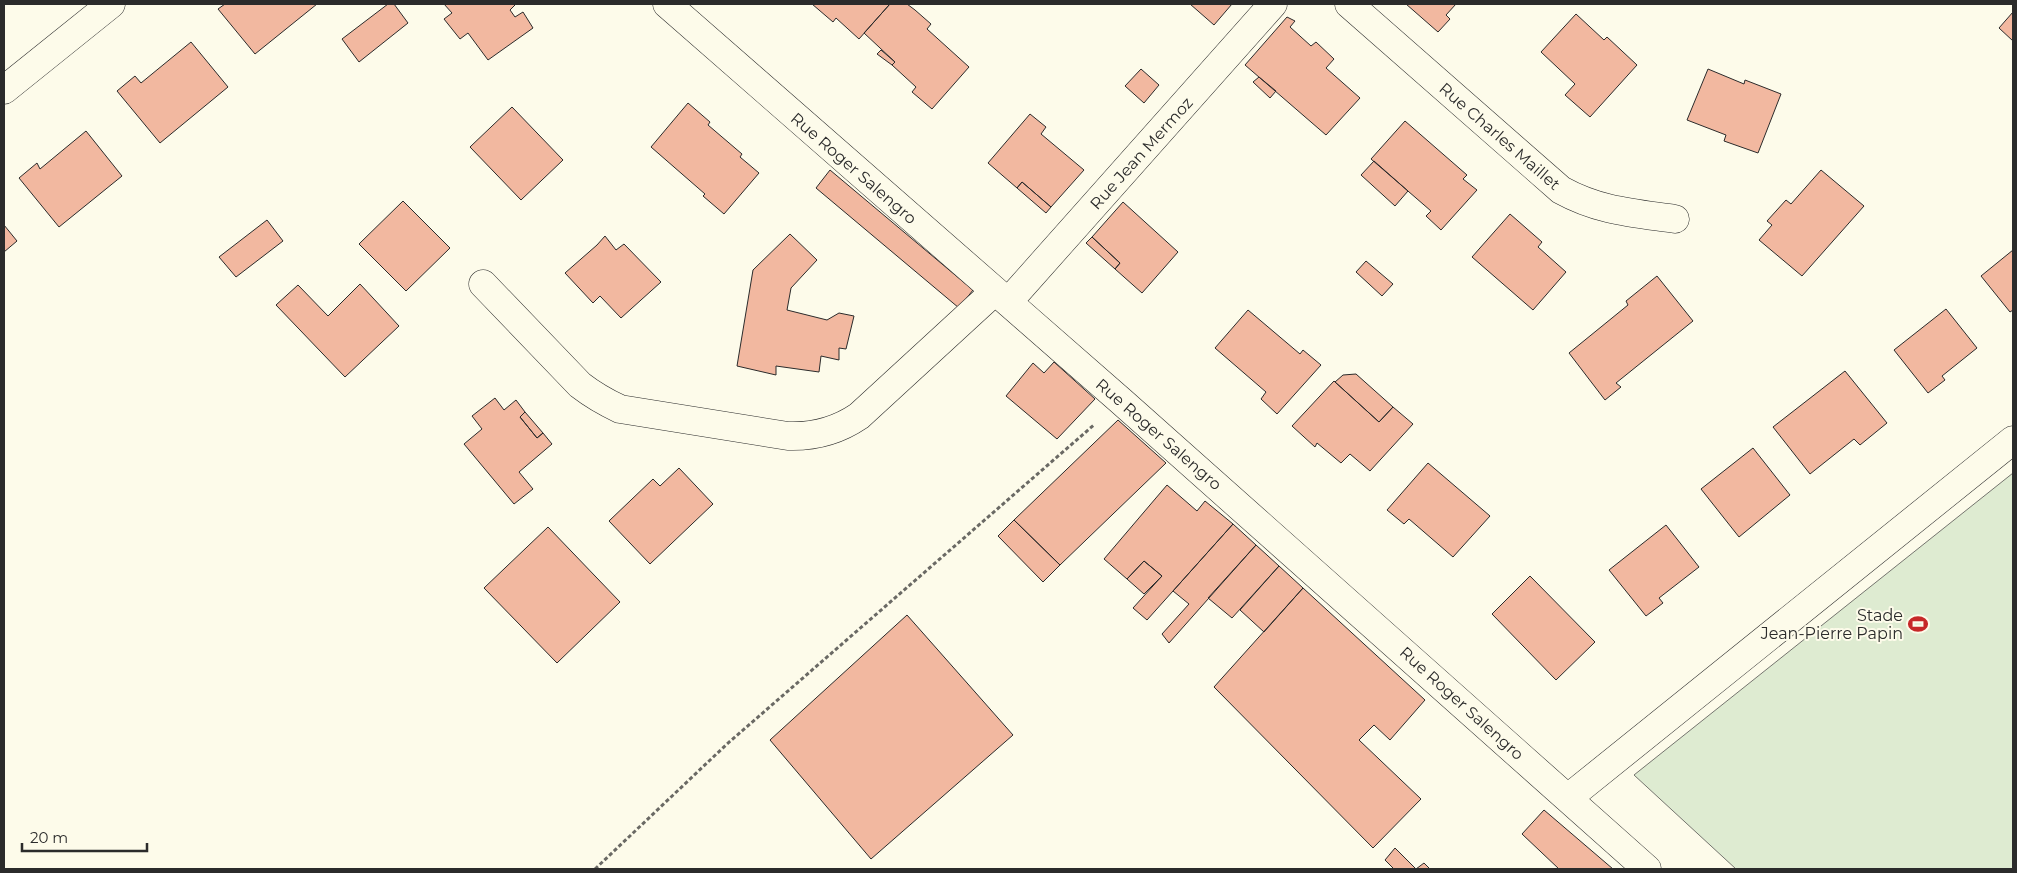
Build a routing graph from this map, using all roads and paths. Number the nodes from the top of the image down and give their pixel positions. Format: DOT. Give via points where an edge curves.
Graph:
graph roads {
  1 [pos="112,4"];
  2 [pos="667,4"];
  3 [pos="1273,4"];
  4 [pos="1349,4"];
  5 [pos="4,90"];
  6 [pos="1675,219"];
  7 [pos="484,284"];
  8 [pos="1002,296"];
  9 [pos="1121,401"];
  10 [pos="2013,440"];
  11 [pos="1568,798"];
  12 [pos="595,869"];
  13 [pos="1648,869"];
  1 -- 5 [label="street"];
  2 -- 8 [label="street, Rue Roger Salengro"];
  3 -- 8 [label="street, Rue Jean Mermoz"];
  4 -- 6 [label="street, Rue Charles Maillet" via="1561,190 1608,209"];
  7 -- 8 [label="street, Rue Jean Mermoz" via="580,385 607,403 620,408 804,437 833,431 859,416"];
  8 -- 9 [label="street, Rue Roger Salengro"];
  9 -- 11 [label="street, Rue Roger Salengro"];
  9 -- 12 [label="path" via="727,744"];
  10 -- 11 [label="street"];
  11 -- 13 [label="street, Rue Roger Salengro"];
}
